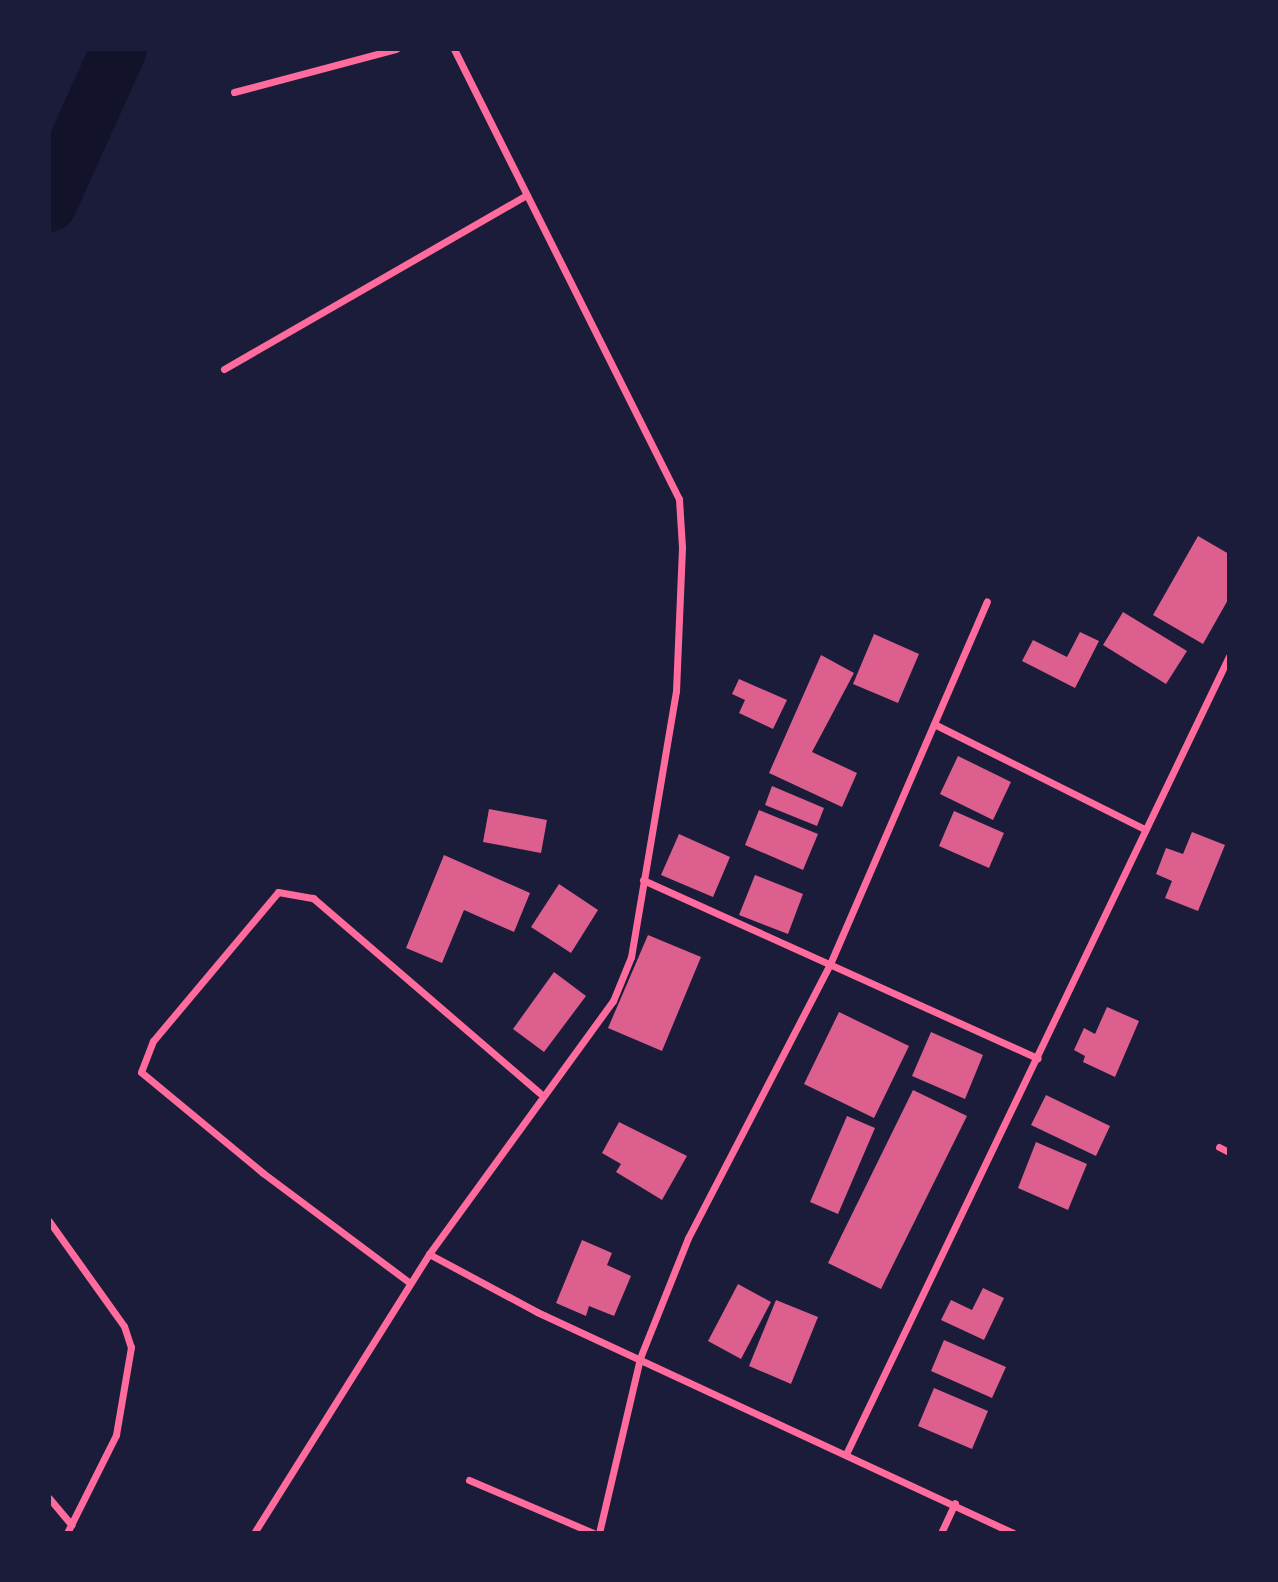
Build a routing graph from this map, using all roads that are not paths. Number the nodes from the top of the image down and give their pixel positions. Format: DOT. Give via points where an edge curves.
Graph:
graph roads {
  1 [pos="396,49"];
  2 [pos="454,49"];
  3 [pos="234,92"];
  4 [pos="526,195"];
  5 [pos="224,369"];
  6 [pos="987,601"];
  7 [pos="1229,656"];
  8 [pos="934,724"];
  9 [pos="1145,829"];
  10 [pos="643,880"];
  11 [pos="830,964"];
  12 [pos="1038,1058"];
  13 [pos="541,1093"];
  14 [pos="1219,1147"];
  15 [pos="1229,1152"];
  16 [pos="49,1221"];
  17 [pos="429,1254"];
  18 [pos="410,1283"];
  19 [pos="640,1358"];
  20 [pos="846,1454"];
  21 [pos="470,1480"];
  22 [pos="49,1498"];
  23 [pos="955,1503"];
  24 [pos="72,1525"];
  25 [pos="68,1533"];
  26 [pos="254,1533"];
  27 [pos="593,1533"];
  28 [pos="599,1533"];
  29 [pos="942,1533"];
  30 [pos="1013,1533"];
  1 -- 3 [label="street"];
  2 -- 4 [label="street"];
  4 -- 5 [label="street"];
  4 -- 10 [label="street" via="679,499 677,691"];
  6 -- 8 [label="street"];
  7 -- 9 [label="street"];
  8 -- 9 [label="street"];
  8 -- 11 [label="street"];
  9 -- 12 [label="street"];
  10 -- 11 [label="street"];
  10 -- 13 [label="street" via="631,957 613,1001"];
  11 -- 12 [label="street"];
  11 -- 19 [label="street" via="688,1238"];
  12 -- 20 [label="street"];
  13 -- 17 [label="street"];
  13 -- 18 [label="street" via="313,898 278,892 153,1041 141,1072 263,1173"];
  14 -- 15 [label="street"];
  16 -- 24 [label="street" via="124,1326 131,1347 116,1435"];
  17 -- 18 [label="street"];
  17 -- 19 [label="street"];
  18 -- 26 [label="street"];
  19 -- 20 [label="street"];
  19 -- 28 [label="street"];
  20 -- 23 [label="street"];
  21 -- 27 [label="street"];
  22 -- 24 [label="street"];
  23 -- 29 [label="street"];
  23 -- 30 [label="street"];
  24 -- 25 [label="street"];
}
